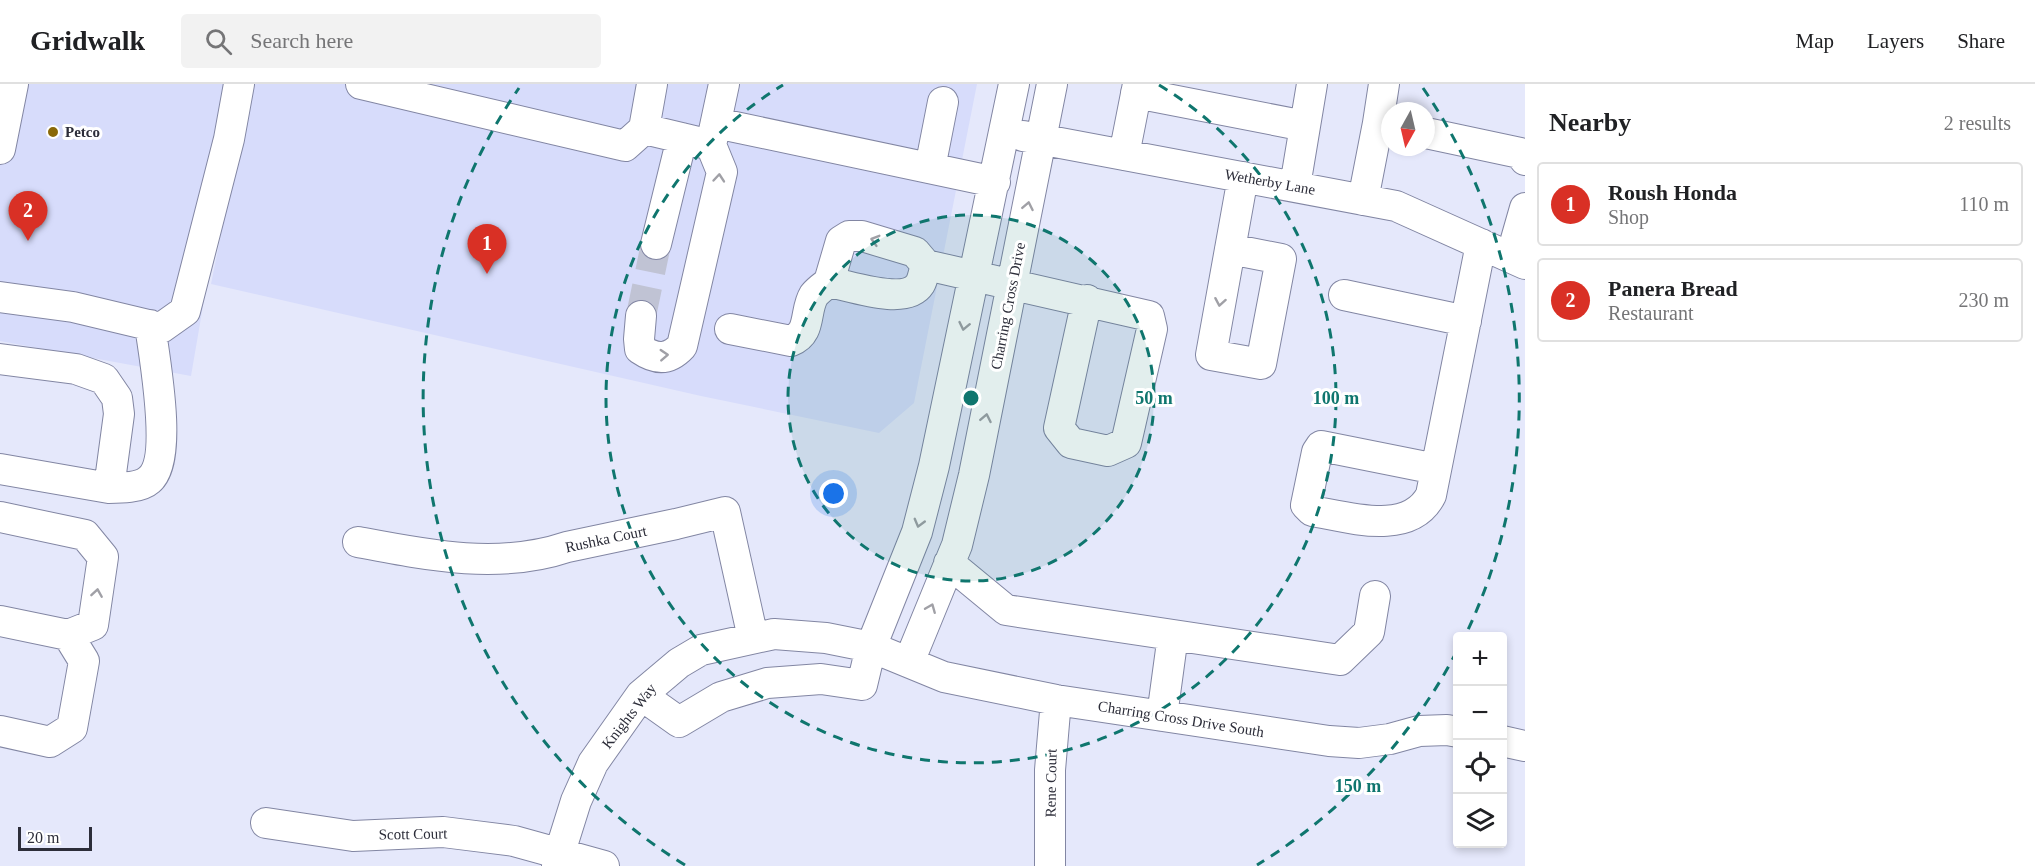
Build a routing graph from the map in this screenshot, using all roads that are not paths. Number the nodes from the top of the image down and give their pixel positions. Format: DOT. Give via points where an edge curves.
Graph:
graph roads {
  1 [pos="13,84"];
  2 [pos="239,84"];
  3 [pos="361,84"];
  4 [pos="652,84"];
  5 [pos="724,84"];
  6 [pos="1014,84"];
  7 [pos="1052,84"];
  8 [pos="1312,84"];
  9 [pos="1384,84"];
  10 [pos="1137,88"];
  11 [pos="434,92"];
  12 [pos="943,102"];
  13 [pos="1384,102"];
  14 [pos="1305,126"];
  15 [pos="645,129"];
  16 [pos="1005,133"];
  17 [pos="713,134"];
  18 [pos="1381,135"];
  19 [pos="1435,135"];
  20 [pos="682,138"];
  21 [pos="1041,140"];
  22 [pos="0,149"];
  23 [pos="1124,155"];
  24 [pos="1525,160"];
  25 [pos="930,168"];
  26 [pos="1244,177"];
  27 [pos="995,182"];
  28 [pos="1295,186"];
  29 [pos="1363,200"];
  30 [pos="1525,208"];
  31 [pos="656,244"];
  32 [pos="1481,244"];
  33 [pos="1230,249"];
  34 [pos="1518,260"];
  35 [pos="926,266"];
  36 [pos="974,277"];
  37 [pos="829,282"];
  38 [pos="1012,286"];
  39 [pos="1344,295"];
  40 [pos="0,297"];
  41 [pos="1087,300"];
  42 [pos="641,316"];
  43 [pos="1466,321"];
  44 [pos="150,325"];
  45 [pos="730,328"];
  46 [pos="0,359"];
  47 [pos="0,469"];
  48 [pos="1436,469"];
  49 [pos="109,488"];
  50 [pos="0,517"];
  51 [pos="358,542"];
  52 [pos="949,563"];
  53 [pos="1375,596"];
  54 [pos="0,621"];
  55 [pos="68,635"];
  56 [pos="1173,635"];
  57 [pos="753,639"];
  58 [pos="871,647"];
  59 [pos="909,663"];
  60 [pos="641,695"];
  61 [pos="1056,700"];
  62 [pos="1162,716"];
  63 [pos="0,731"];
  64 [pos="1453,731"];
  65 [pos="1507,742"];
  66 [pos="1525,746"];
  67 [pos="267,823"];
  68 [pos="558,859"];
  69 [pos="604,866"];
  70 [pos="1050,866"];
  1 -- 22 [label="street"];
  2 -- 44 [label="street" via="185,311 161,328"];
  3 -- 11 [label="street"];
  4 -- 15 [label="street"];
  5 -- 17 [label="street"];
  6 -- 16 [label="street"];
  7 -- 21 [label="street, Charring Cross Drive"];
  8 -- 14 [label="street"];
  9 -- 13 [label="street"];
  10 -- 14 [label="street"];
  10 -- 23 [label="street"];
  11 -- 15 [label="street" via="625,146"];
  12 -- 25 [label="street"];
  14 -- 28 [label="street"];
  15 -- 20 [label="street"];
  16 -- 21 [label="street, Wetherby Lane"];
  16 -- 27 [label="street"];
  17 -- 20 [label="street"];
  17 -- 25 [label="street"];
  42 -- 17 [label="street, one-way" via="640,349 648,355 674,355 682,346 722,172"];
  18 -- 29 [label="street"];
  19 -- 24 [label="street" via="1520,153"];
  20 -- 31 [label="street"];
  21 -- 23 [label="street, Wetherby Lane"];
  38 -- 21 [label="street, Charring Cross Drive, one-way"];
  23 -- 26 [label="street, Wetherby Lane"];
  25 -- 27 [label="street"];
  26 -- 28 [label="street, Wetherby Lane"];
  26 -- 33 [label="street"];
  27 -- 36 [label="street"];
  28 -- 29 [label="street, Wetherby Lane"];
  29 -- 32 [label="street, Wetherby Lane" via="1396,206"];
  30 -- 34 [label="street"];
  32 -- 34 [label="street, Wetherby Lane"];
  32 -- 43 [label="street"];
  33 -- 33 [label="street, one-way" via="1211,355 1261,364 1281,259"];
  35 -- 36 [label="street"];
  35 -- 37 [label="street" via="917,288 896,296"];
  35 -- 37 [label="street, one-way" via="915,252 862,236 849,236 841,241"];
  36 -- 38 [label="street"];
  36 -- 58 [label="street, one-way" via="917,532"];
  37 -- 45 [label="street" via="813,298 804,332 798,338 791,341"];
  38 -- 41 [label="street"];
  52 -- 38 [label="street, Charring Cross Drive, one-way" via="974,475"];
  39 -- 43 [label="street"];
  40 -- 44 [label="street" via="73,307"];
  41 -- 41 [label="street" via="1149,316 1152,329 1126,443 1108,451 1071,443 1059,428"];
  43 -- 48 [label="street"];
  44 -- 49 [label="street" via="162,434 158,466 149,481 127,488"];
  46 -- 49 [label="street" via="76,369 104,379 117,398 119,414"];
  47 -- 49 [label="street"];
  55 -- 50 [label="street, one-way" via="93,625 103,557 85,535"];
  51 -- 57 [label="street, Rushka Court" via="429,555 510,559 725,512"];
  52 -- 56 [label="street" via="1006,610"];
  59 -- 52 [label="street, Charring Cross Drive, one-way"];
  53 -- 56 [label="street" via="1369,633 1340,660"];
  54 -- 55 [label="street"];
  55 -- 63 [label="street" via="84,661 72,728 50,742"];
  56 -- 62 [label="street"];
  57 -- 58 [label="street, Knights Way" via="774,634"];
  57 -- 60 [label="street, Knights Way" via="700,650"];
  58 -- 59 [label="street, Knights Way"];
  58 -- 60 [label="street" via="862,685 821,679 767,683 721,697 679,722"];
  59 -- 61 [label="street, Charring Cross Drive South" via="944,677"];
  60 -- 68 [label="street, Knights Way" via="593,763"];
  61 -- 62 [label="street, Charring Cross Drive South"];
  61 -- 70 [label="street, Rene Court" via="1050,770"];
  62 -- 64 [label="street, Charring Cross Drive South" via="1359,743 1419,730"];
  65 -- 66 [label="street"];
  67 -- 68 [label="street, Scott Court" via="353,836 443,832 514,841"];
  68 -- 69 [label="street, Scott Court"];
}
